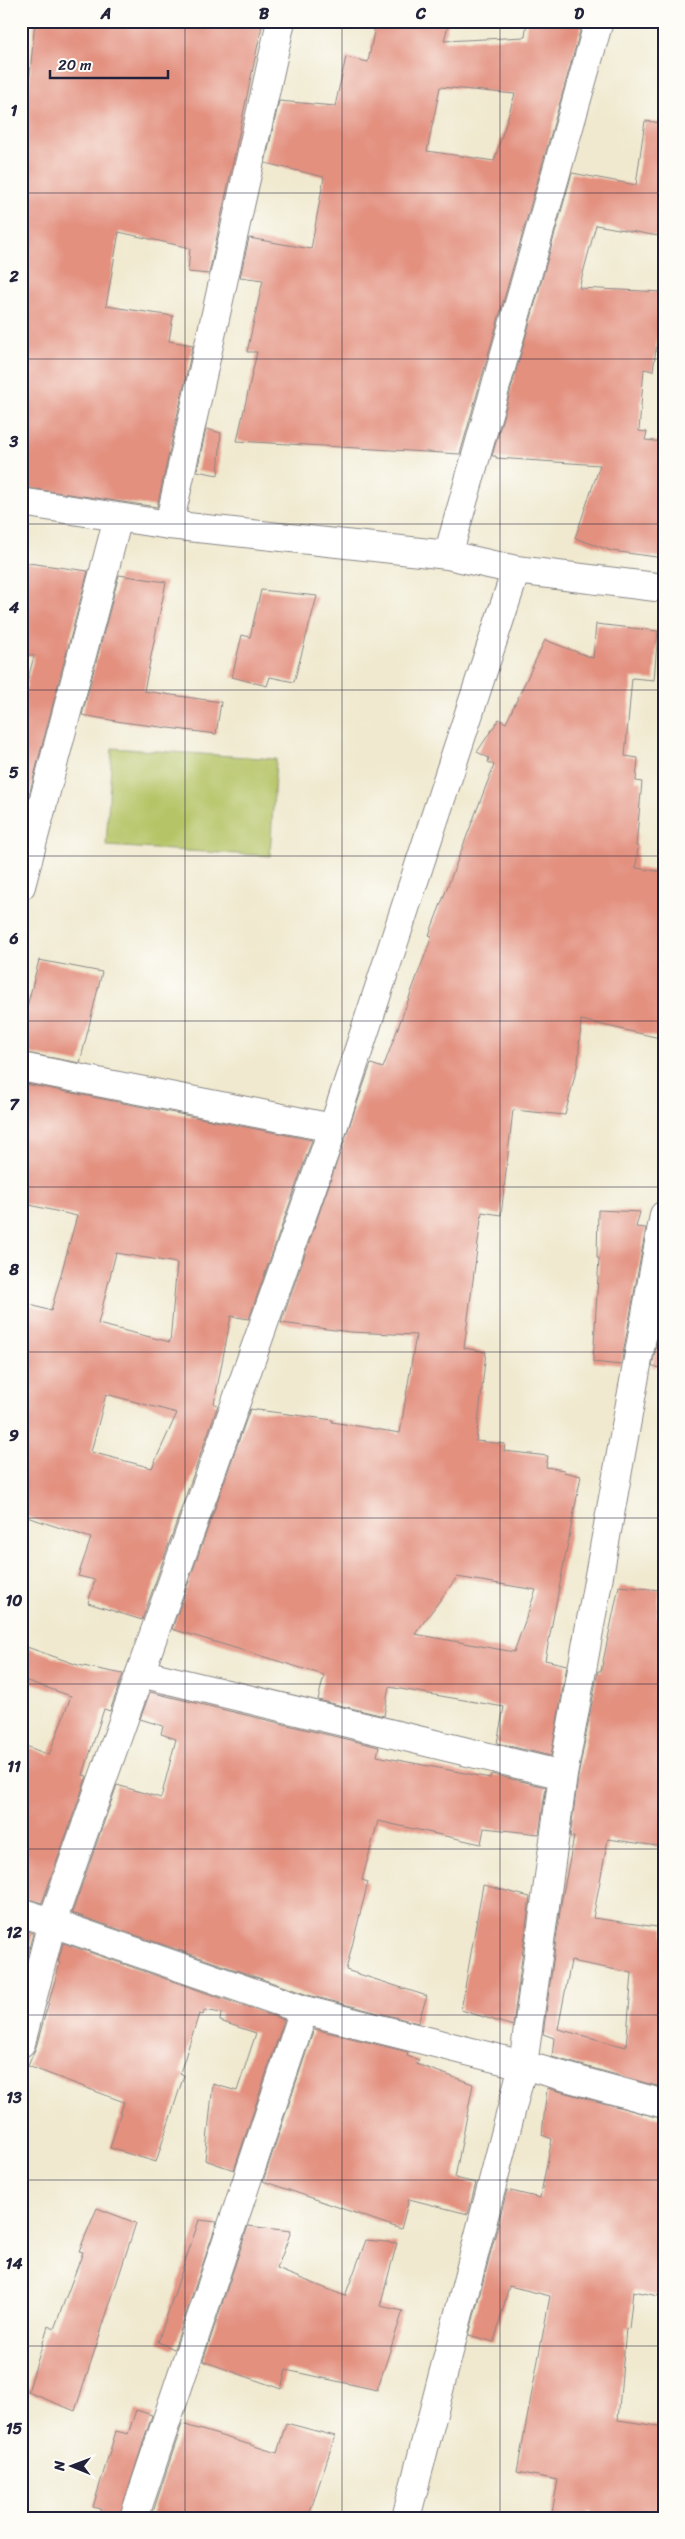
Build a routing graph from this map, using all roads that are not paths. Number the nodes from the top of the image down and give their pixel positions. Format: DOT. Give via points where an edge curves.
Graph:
graph roads {
  1 [pos="281,21"];
  2 [pos="599,21"];
  3 [pos="21,502"];
  4 [pos="118,518"];
  5 [pos="169,525"];
  6 [pos="448,555"];
  7 [pos="516,570"];
  8 [pos="664,588"];
  9 [pos="21,886"];
  10 [pos="21,1067"];
  11 [pos="333,1128"];
  12 [pos="664,1215"];
  13 [pos="140,1673"];
  14 [pos="563,1775"];
  15 [pos="21,1912"];
  16 [pos="52,1922"];
  17 [pos="304,2010"];
  18 [pos="21,2043"];
  19 [pos="523,2065"];
  20 [pos="664,2104"];
  21 [pos="134,2518"];
  22 [pos="406,2518"];
  1 -- 5 [label="street"];
  2 -- 6 [label="street"];
  3 -- 4 [label="street"];
  4 -- 5 [label="street"];
  4 -- 9 [label="street"];
  5 -- 6 [label="street"];
  6 -- 7 [label="street"];
  7 -- 8 [label="street"];
  7 -- 11 [label="street"];
  10 -- 11 [label="street"];
  11 -- 13 [label="street"];
  12 -- 14 [label="street"];
  13 -- 14 [label="street"];
  13 -- 16 [label="street"];
  14 -- 19 [label="street"];
  15 -- 16 [label="street"];
  16 -- 17 [label="street"];
  16 -- 18 [label="street"];
  17 -- 19 [label="street"];
  17 -- 21 [label="street"];
  19 -- 20 [label="street"];
  19 -- 22 [label="street"];
}
